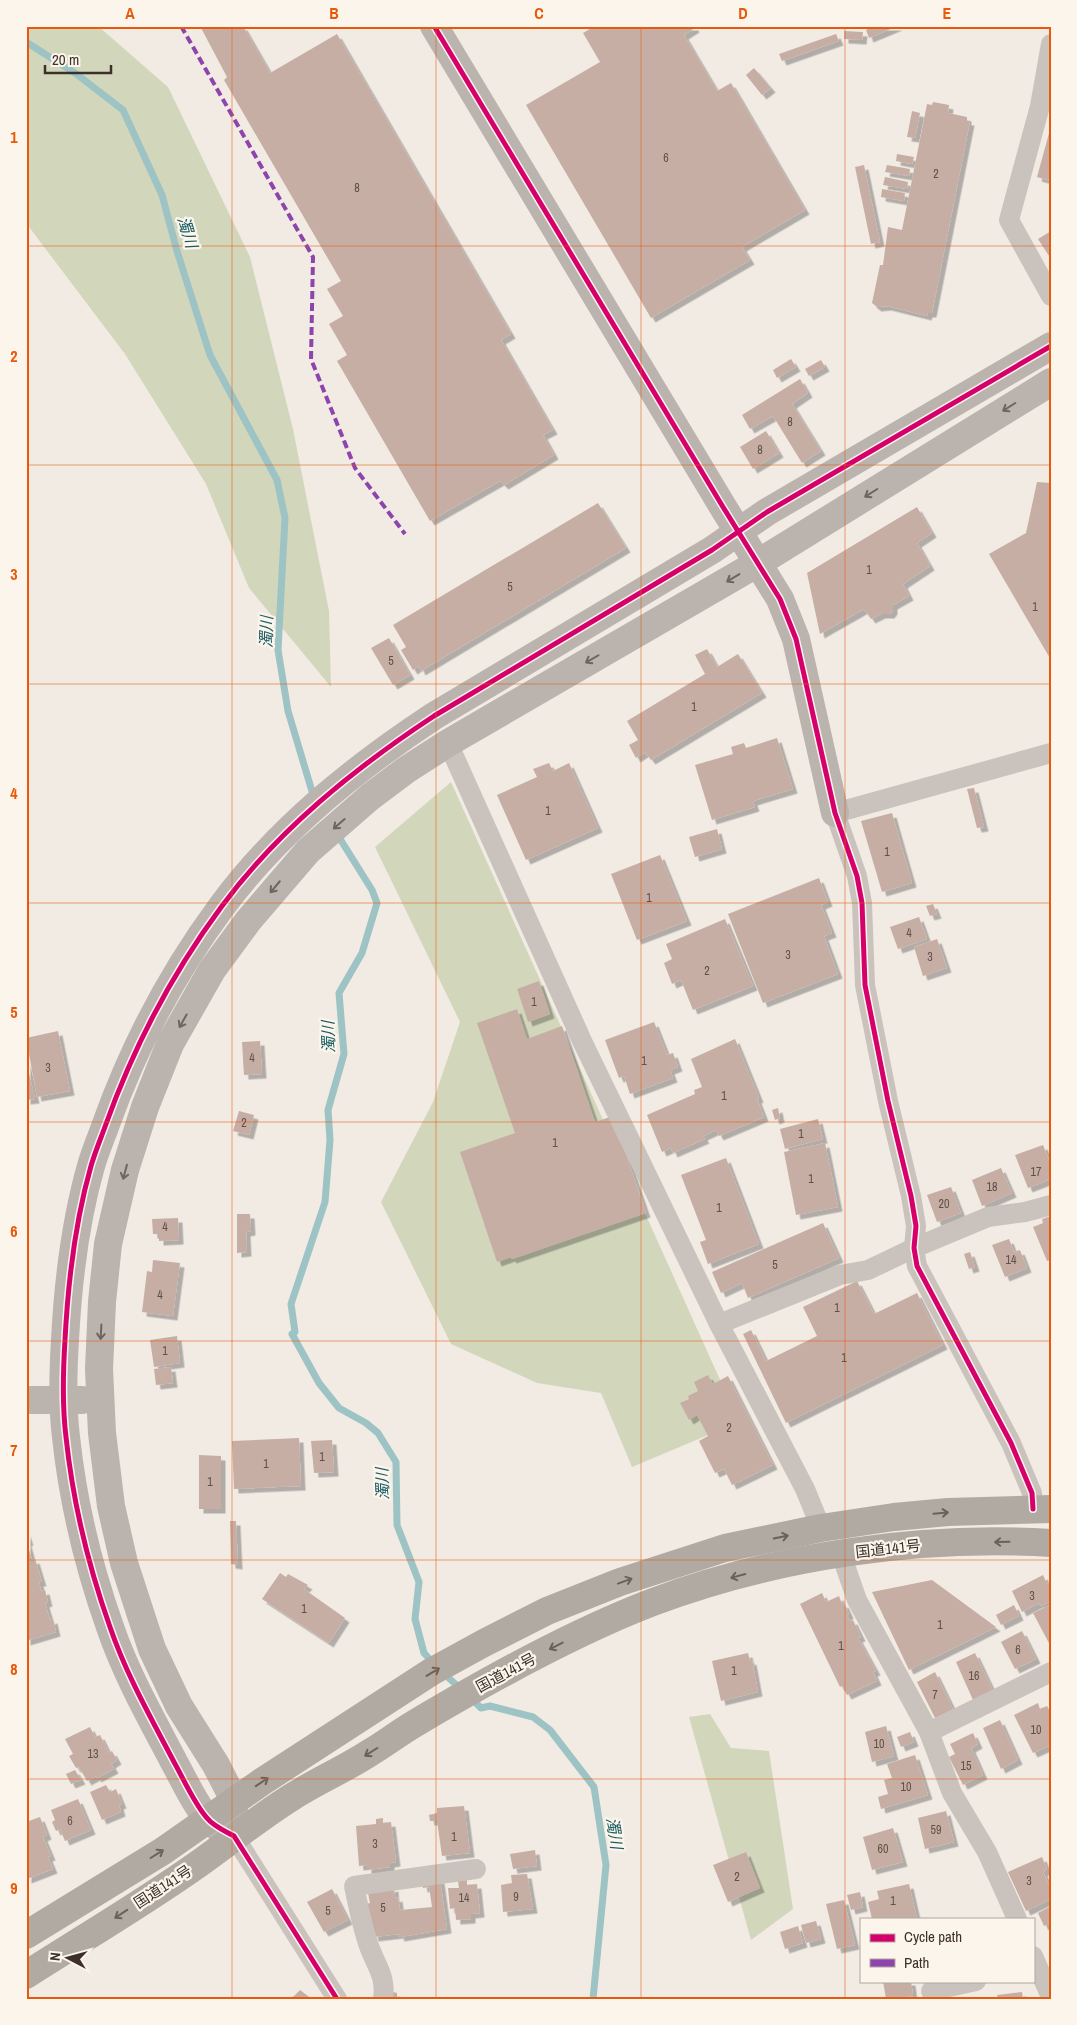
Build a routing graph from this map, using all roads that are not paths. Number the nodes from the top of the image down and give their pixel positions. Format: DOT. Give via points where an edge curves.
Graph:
graph roads {
  1 [pos="434,26"];
  2 [pos="1051,44"];
  3 [pos="1051,296"];
  4 [pos="1051,346"];
  5 [pos="1051,382"];
  6 [pos="738,531"];
  7 [pos="758,563"];
  8 [pos="448,743"];
  9 [pos="1051,753"];
  10 [pos="835,813"];
  11 [pos="1051,1205"];
  12 [pos="914,1248"];
  13 [pos="719,1324"];
  14 [pos="26,1400"];
  15 [pos="99,1400"];
  16 [pos="64,1401"];
  17 [pos="1042,1509"];
  18 [pos="821,1528"];
  19 [pos="1051,1543"];
  20 [pos="840,1554"];
  21 [pos="1051,1672"];
  22 [pos="929,1732"];
  23 [pos="234,1800"];
  24 [pos="208,1819"];
  25 [pos="234,1836"];
  26 [pos="476,1869"];
  27 [pos="1016,1918"];
  28 [pos="26,1935"];
  29 [pos="1035,1964"];
  30 [pos="26,1975"];
  31 [pos="972,1982"];
  32 [pos="931,1991"];
  33 [pos="1051,1997"];
  34 [pos="336,1999"];
  35 [pos="384,1999"];
  1 -- 6 [label="street"];
  2 -- 3 [label="street" via="1040,106 1009,220"];
  4 -- 6 [label="street"];
  5 -- 7 [label="street, one-way"];
  6 -- 7 [label="street"];
  6 -- 16 [label="street" via="394,742 355,771 293,826 223,905 185,960 143,1035 114,1101 91,1166 75,1239 67,1302"];
  7 -- 8 [label="street, one-way"];
  7 -- 10 [label="street" via="780,599 796,639"];
  8 -- 13 [label="street" via="583,1043"];
  8 -- 15 [label="street, one-way" via="370,797 308,851 248,920 212,970 170,1044 126,1170 108,1244 102,1302"];
  9 -- 10 [label="street"];
  10 -- 12 [label="street" via="858,876 865,985 916,1226"];
  11 -- 12 [label="street" via="988,1217"];
  12 -- 13 [label="street" via="868,1270 840,1275"];
  12 -- 17 [label="street" via="924,1281 1011,1443"];
  13 -- 18 [label="street" via="805,1490"];
  14 -- 16 [label="street"];
  15 -- 16 [label="street"];
  15 -- 23 [label="street" via="111,1506 124,1563 152,1649 179,1706"];
  16 -- 24 [label="street" via="65,1435 75,1503 95,1584 119,1654 155,1727"];
  18 -- 17 [label="highway, 国道141号, one-way" via="894,1517"];
  23 -- 18 [label="highway, 国道141号, one-way" via="431,1672 547,1611 663,1567 725,1548"];
  19 -- 20 [label="highway, 国道141号, one-way" via="912,1545"];
  20 -- 22 [label="street" via="857,1600"];
  20 -- 25 [label="highway, 国道141号, one-way" via="767,1568 701,1586 600,1624 412,1725"];
  21 -- 22 [label="street"];
  22 -- 27 [label="street" via="952,1793 987,1852"];
  23 -- 24 [label="highway, 国道141号"];
  23 -- 25 [label="street"];
  24 -- 25 [label="street"];
  28 -- 24 [label="highway, 国道141号, one-way" via="163,1851"];
  25 -- 30 [label="highway, 国道141号, one-way" via="194,1867"];
  25 -- 34 [label="street"];
  26 -- 35 [label="street" via="354,1886 367,1940 382,1974"];
  29 -- 33 [label="street"];
  31 -- 32 [label="street"];
}
